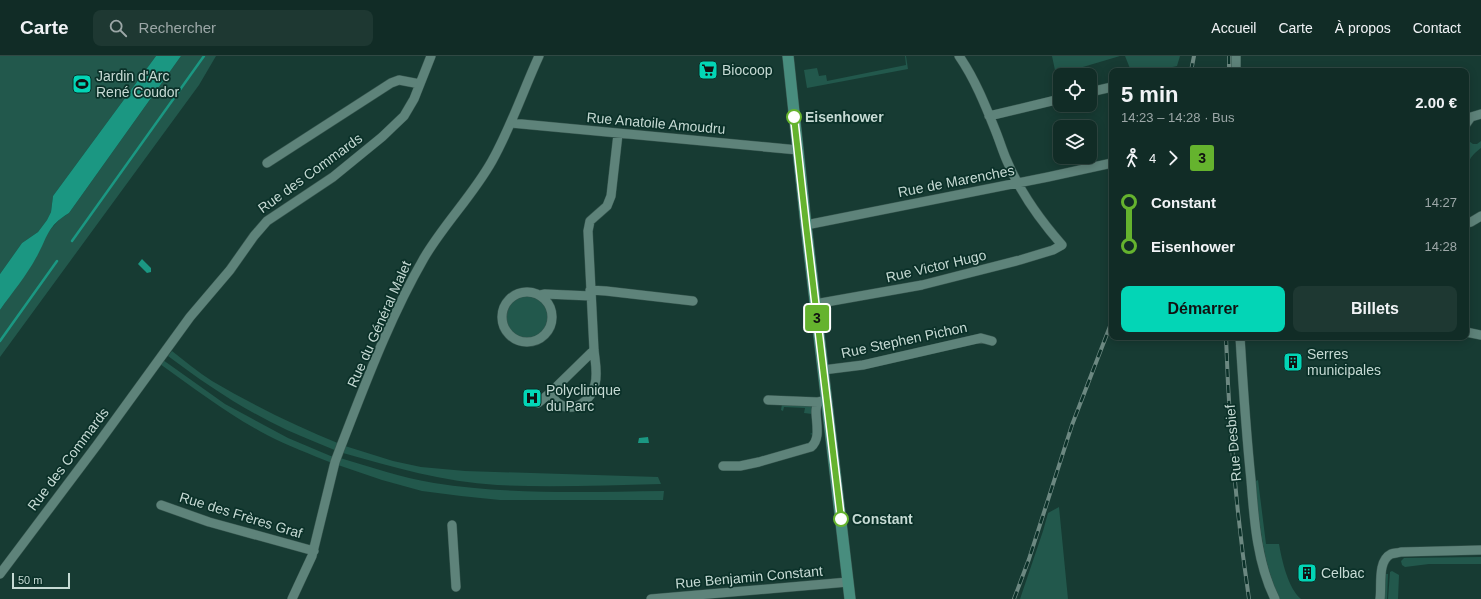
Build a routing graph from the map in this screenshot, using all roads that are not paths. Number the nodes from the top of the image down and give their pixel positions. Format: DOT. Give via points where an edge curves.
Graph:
graph roads {
  1 [pos="431,56"];
  2 [pos="539,56"];
  3 [pos="788,56"];
  4 [pos="959,56"];
  5 [pos="1236,56"];
  6 [pos="1236,68"];
  7 [pos="420,84"];
  8 [pos="1109,88"];
  9 [pos="1097,90"];
  10 [pos="1053,101"];
  11 [pos="1481,114"];
  12 [pos="989,116"];
  13 [pos="1469,120"];
  14 [pos="511,123"];
  15 [pos="618,134"];
  16 [pos="798,150"];
  17 [pos="267,163"];
  18 [pos="1109,164"];
  19 [pos="1018,182"];
  20 [pos="1481,216"];
  21 [pos="1469,222"];
  22 [pos="806,225"];
  23 [pos="590,293"];
  24 [pos="540,295"];
  25 [pos="693,301"];
  26 [pos="815,304"];
  27 [pos="1469,332"];
  28 [pos="1481,334"];
  29 [pos="1240,340"];
  30 [pos="992,341"];
  31 [pos="594,350"];
  32 [pos="823,370"];
  33 [pos="550,393"];
  34 [pos="768,400"];
  35 [pos="822,401"];
  36 [pos="538,403"];
  37 [pos="724,466"];
  38 [pos="161,505"];
  39 [pos="452,525"];
  40 [pos="1481,550"];
  41 [pos="314,551"];
  42 [pos="0,574"];
  43 [pos="848,582"];
  44 [pos="456,587"];
  45 [pos="292,599"];
  46 [pos="651,599"];
  47 [pos="850,599"];
  48 [pos="1275,599"];
  49 [pos="1380,599"];
  1 -- 7 [label="street, Rue des Commards"];
  2 -- 14 [label="street, Rue du Général Malet"];
  3 -- 16 [label="main road"];
  4 -- 12 [label="street"];
  5 -- 6 [label="street"];
  7 -- 17 [label="street" via="398,80 391,83"];
  7 -- 42 [label="street, Rue des Commards" via="410,109 393,127 333,177 267,221 260,229 230,270 190,317"];
  8 -- 9 [label="street"];
  10 -- 12 [label="street"];
  11 -- 13 [label="street"];
  12 -- 19 [label="street" via="1006,161"];
  14 -- 15 [label="street, Rue Anatoile Amoudru"];
  14 -- 41 [label="street, Rue du Général Malet" via="483,176 425,257 392,322 335,462"];
  15 -- 16 [label="street, Rue Anatoile Amoudru"];
  15 -- 23 [label="street" via="611,196 607,206 592,218 588,225"];
  16 -- 22 [label="main road"];
  18 -- 19 [label="street, Rue de Marenches"];
  19 -- 22 [label="street, Rue de Marenches"];
  19 -- 26 [label="street, Rue Victor Hugo" via="1036,212 1062,245 1020,260 922,285"];
  20 -- 21 [label="street"];
  22 -- 26 [label="main road"];
  23 -- 24 [label="street"];
  23 -- 25 [label="street"];
  23 -- 31 [label="street"];
  24 -- 24 [label="street" via="524,292 509,300 505,306 502,318 506,330 518,341 542,338 550,328 550,308"];
  26 -- 32 [label="main road"];
  27 -- 28 [label="street"];
  29 -- 48 [label="street, Rue Desbief" via="1253,508 1265,573"];
  30 -- 32 [label="street, Rue Stephen Pichon" via="981,338 863,365"];
  31 -- 33 [label="street"];
  31 -- 33 [label="street" via="595,384 585,401 575,407 565,407 556,402"];
  32 -- 35 [label="main road"];
  33 -- 36 [label="street"];
  34 -- 35 [label="street"];
  35 -- 37 [label="street" via="816,409 817,438 811,448 740,466"];
  35 -- 43 [label="main road"];
  38 -- 41 [label="street, Rue des Frères Graf" via="209,522"];
  39 -- 44 [label="street"];
  40 -- 49 [label="street" via="1392,554 1382,566"];
  41 -- 45 [label="street, Rue du Général Malet"];
  43 -- 46 [label="street, Rue Benjamin Constant"];
  43 -- 47 [label="main road"];
}
